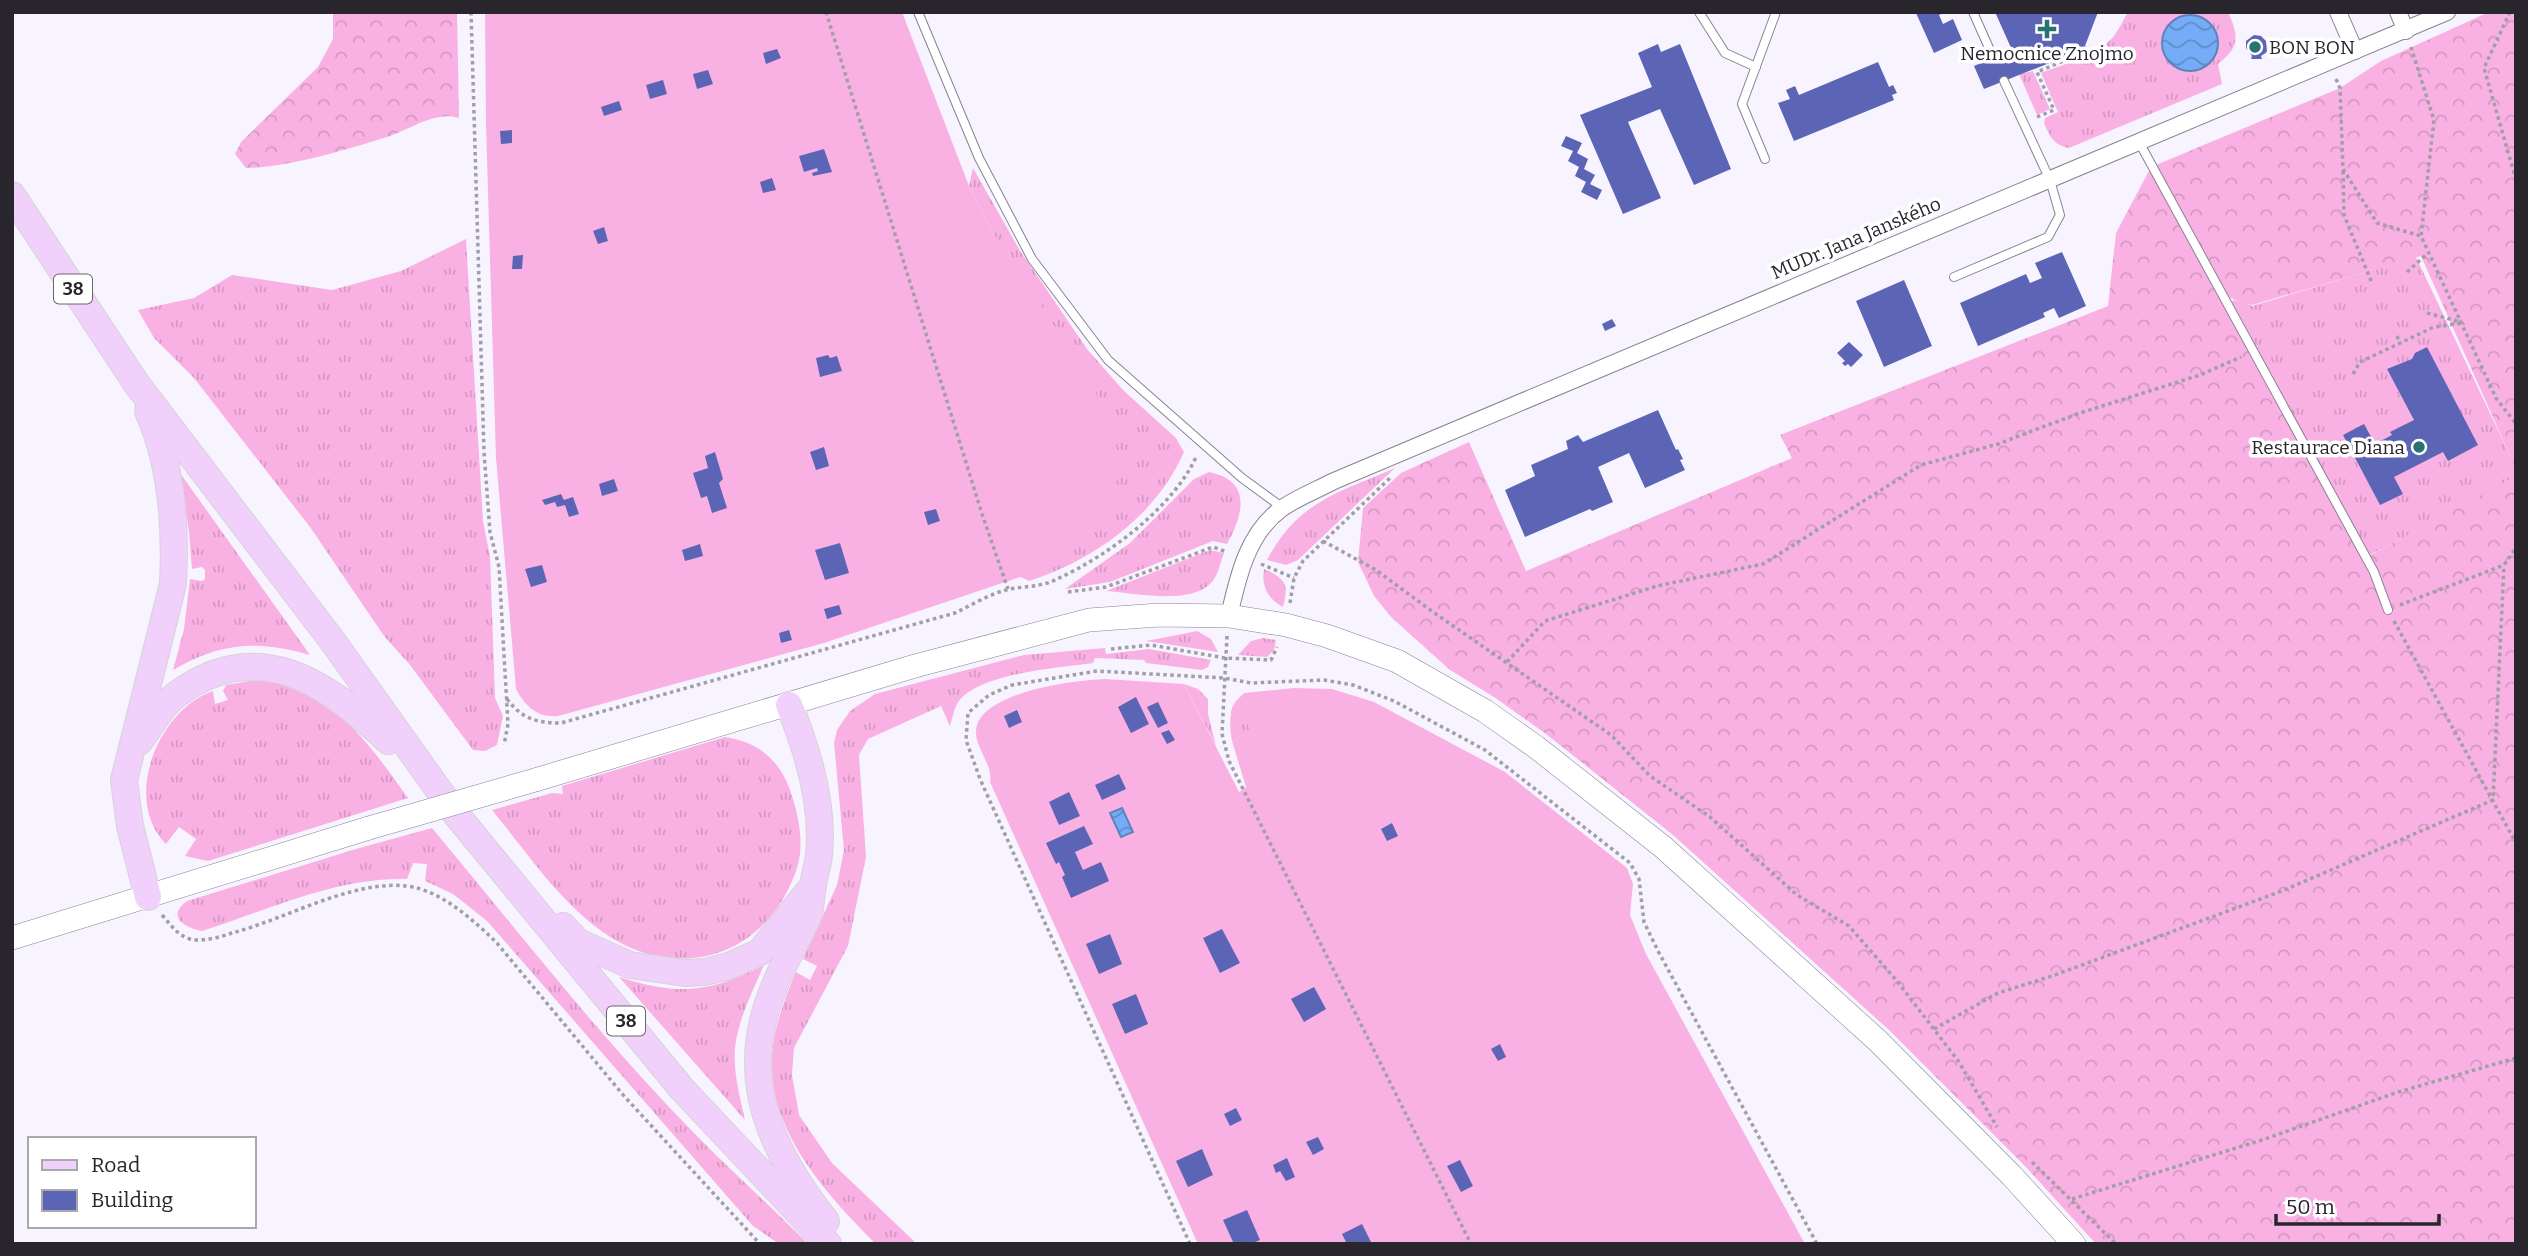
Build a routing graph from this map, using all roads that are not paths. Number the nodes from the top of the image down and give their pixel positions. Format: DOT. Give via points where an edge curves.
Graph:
graph roads {
  1 [pos="918,12"];
  2 [pos="1699,12"];
  3 [pos="1776,12"];
  4 [pos="1973,12"];
  5 [pos="2338,12"];
  6 [pos="2398,12"];
  7 [pos="2447,12"];
  8 [pos="2406,31"];
  9 [pos="2356,51"];
  10 [pos="1993,57"];
  11 [pos="1756,67"];
  12 [pos="2004,81"];
  13 [pos="2139,142"];
  14 [pos="1765,159"];
  15 [pos="2050,180"];
  16 [pos="12,195"];
  17 [pos="1955,278"];
  18 [pos="136,383"];
  19 [pos="1283,508"];
  20 [pos="2388,610"];
  21 [pos="1229,616"];
  22 [pos="789,705"];
  23 [pos="130,753"];
  24 [pos="436,788"];
  25 [pos="480,842"];
  26 [pos="813,885"];
  27 [pos="148,897"];
  28 [pos="12,938"];
  29 [pos="828,1244"];
  30 [pos="845,1244"];
  31 [pos="2074,1244"];
  1 -- 19 [label="lane" via="979,158 1032,259 1108,360 1242,478"];
  2 -- 11 [label="lane" via="1725,53"];
  3 -- 11 [label="lane"];
  4 -- 10 [label="lane"];
  5 -- 9 [label="street"];
  6 -- 8 [label="street"];
  7 -- 8 [label="street"];
  8 -- 9 [label="street, MUDr. Jana Janského"];
  9 -- 13 [label="street, MUDr. Jana Janského"];
  11 -- 14 [label="lane" via="1742,104"];
  12 -- 15 [label="lane"];
  13 -- 15 [label="street, MUDr. Jana Janského"];
  13 -- 20 [label="lane" via="2374,572"];
  15 -- 17 [label="lane" via="2060,215 2048,237"];
  15 -- 19 [label="street, MUDr. Jana Janského" via="1334,481"];
  16 -- 18 [label="main road, 38"];
  18 -- 23 [label="main road" via="161,450 175,550 173,584"];
  18 -- 24 [label="main road, 38" via="334,643"];
  19 -- 21 [label="street, MUDr. Jana Janského" via="1266,521 1244,557"];
  21 -- 22 [label="main road" via="1089,620"];
  21 -- 31 [label="main road" via="1286,625 1397,661 1486,711 1536,747 1663,847 1878,1041"];
  22 -- 26 [label="main road" via="807,754 817,803 819,856"];
  22 -- 27 [label="main road, bridge"];
  23 -- 24 [label="main road" via="175,695 224,670 278,668 330,692 362,715"];
  23 -- 27 [label="main road" via="125,799"];
  24 -- 25 [label="main road, 38"];
  25 -- 26 [label="main road" via="578,942 630,965 658,971 705,972 760,952"];
  25 -- 29 [label="main road, 38" via="682,1088"];
  26 -- 30 [label="main road" via="809,915 767,1008 759,1037 757,1079 779,1150 804,1194"];
  27 -- 28 [label="main road"];
}
